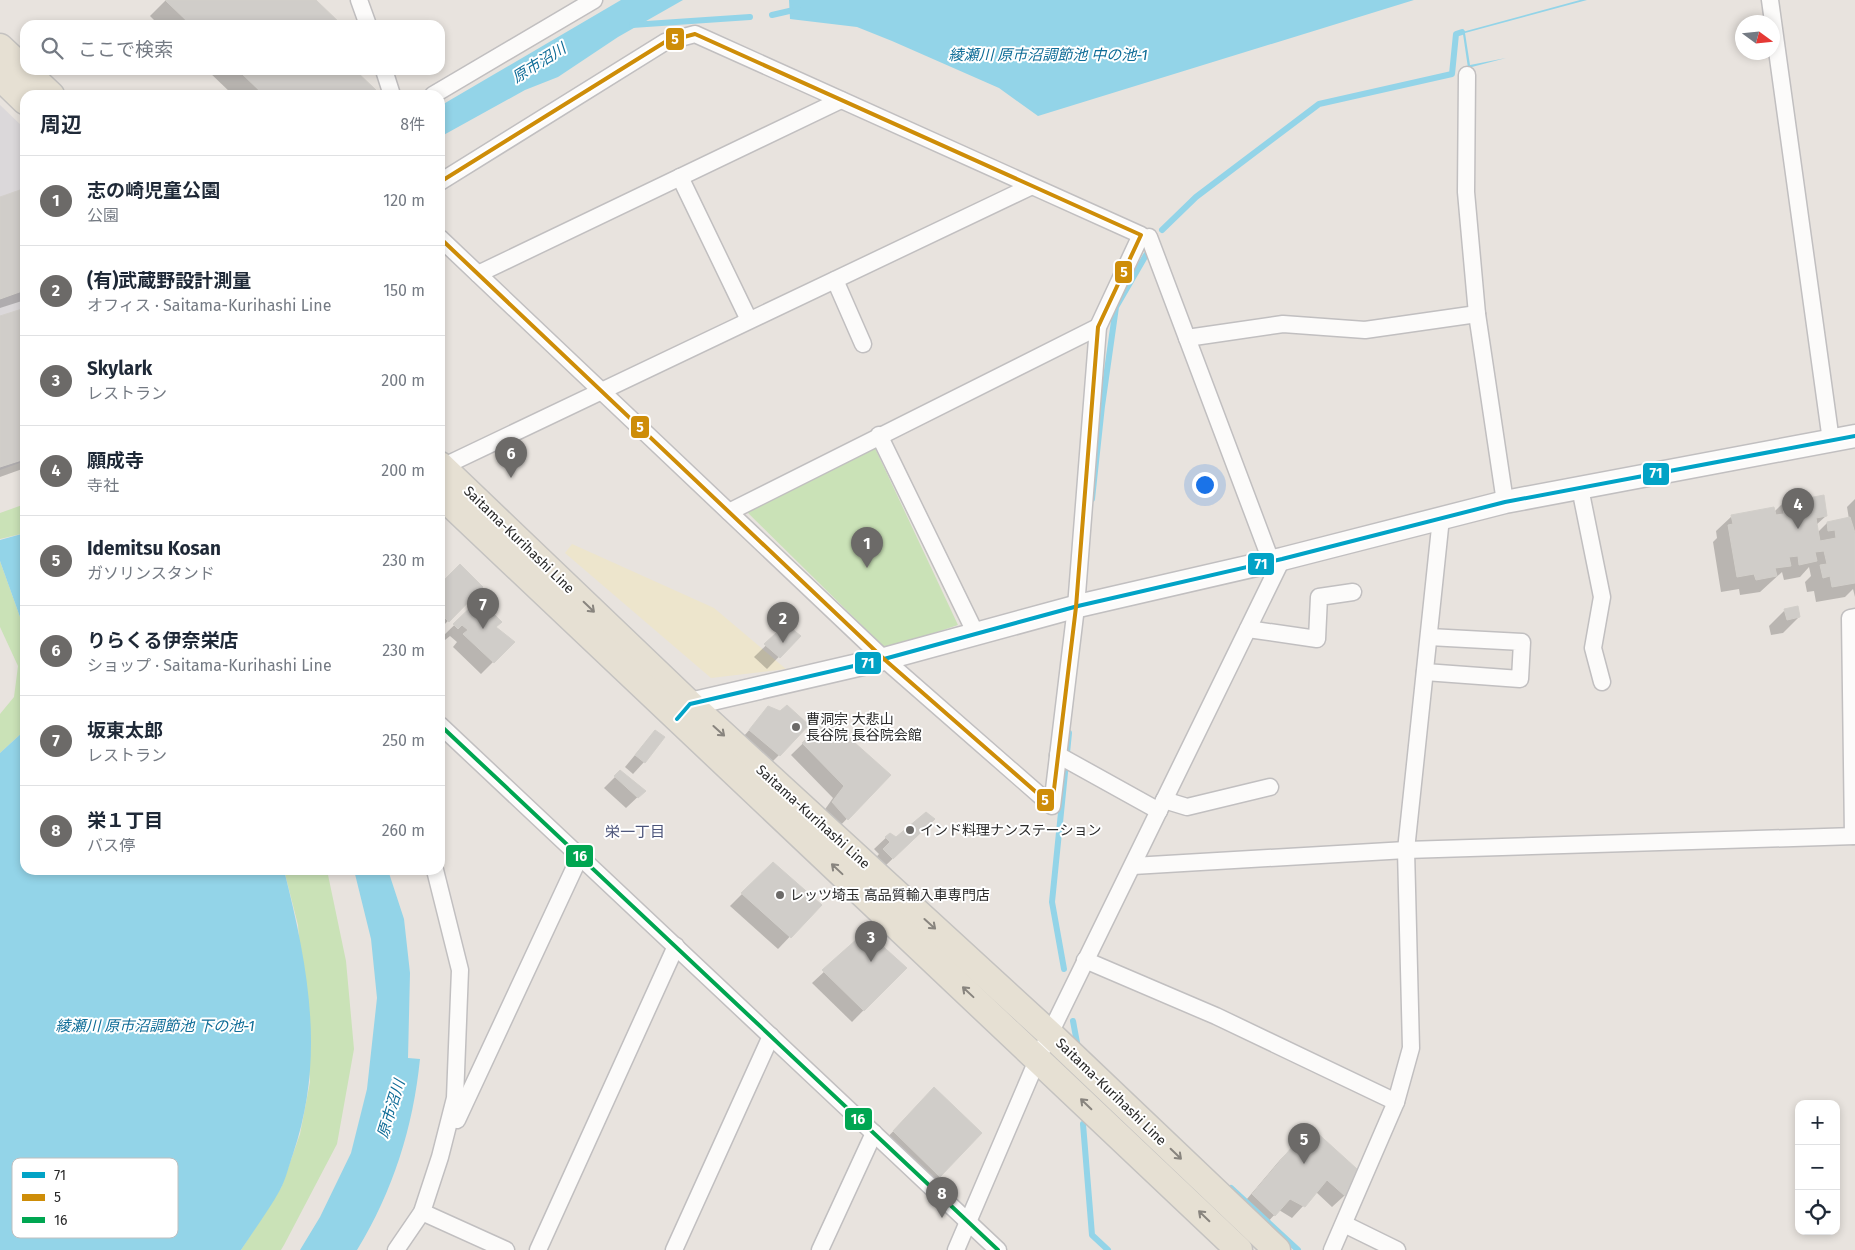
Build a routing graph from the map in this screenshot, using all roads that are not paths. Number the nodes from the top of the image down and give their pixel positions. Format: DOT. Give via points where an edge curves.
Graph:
graph roads {
  1 [pos="359,0"];
  2 [pos="594,0"];
  3 [pos="1770,0"];
  4 [pos="366,20"];
  5 [pos="0,47"];
  6 [pos="20,66"];
  7 [pos="30,75"];
  8 [pos="386,75"];
  9 [pos="1466,75"];
  10 [pos="0,77"];
  11 [pos="46,90"];
  12 [pos="390,90"];
  13 [pos="442,90"];
  14 [pos="20,96"];
  15 [pos="841,100"];
  16 [pos="680,177"];
  17 [pos="445,179"];
  18 [pos="1030,187"];
  19 [pos="1149,237"];
  20 [pos="445,243"];
  21 [pos="478,274"];
  22 [pos="835,280"];
  23 [pos="1477,314"];
  24 [pos="750,320"];
  25 [pos="1098,327"];
  26 [pos="1187,338"];
  27 [pos="863,344"];
  28 [pos="601,391"];
  29 [pos="879,436"];
  30 [pos="1855,436"];
  31 [pos="1832,441"];
  32 [pos="445,464"];
  33 [pos="445,470"];
  34 [pos="1580,488"];
  35 [pos="445,498"];
  36 [pos="1505,502"];
  37 [pos="729,512"];
  38 [pos="1441,518"];
  39 [pos="1276,560"];
  40 [pos="1353,592"];
  41 [pos="1081,605"];
  42 [pos="1855,617"];
  43 [pos="1248,629"];
  44 [pos="975,632"];
  45 [pos="1429,636"];
  46 [pos="884,659"];
  47 [pos="1425,672"];
  48 [pos="1602,682"];
  49 [pos="684,712"];
  50 [pos="445,730"];
  51 [pos="1064,759"];
  52 [pos="1270,787"];
  53 [pos="1161,806"];
  54 [pos="1854,836"];
  55 [pos="1406,850"];
  56 [pos="580,856"];
  57 [pos="1133,866"];
  58 [pos="436,875"];
  59 [pos="676,946"];
  60 [pos="1085,960"];
  61 [pos="1050,1034"];
  62 [pos="771,1036"];
  63 [pos="1038,1058"];
  64 [pos="1396,1102"];
  65 [pos="874,1133"];
  66 [pos="440,1157"];
  67 [pos="422,1212"];
  68 [pos="969,1222"];
  69 [pos="1344,1224"];
  70 [pos="396,1250"];
  71 [pos="506,1250"];
  72 [pos="538,1250"];
  73 [pos="674,1250"];
  74 [pos="820,1250"];
  75 [pos="956,1250"];
  76 [pos="998,1250"];
  77 [pos="1239,1250"];
  78 [pos="1276,1250"];
  79 [pos="1332,1250"];
  80 [pos="1397,1250"];
  1 -- 4 [label="street"];
  2 -- 13 [label="street"];
  3 -- 31 [label="street"];
  5 -- 6 [label="main road"];
  7 -- 11 [label="main road"];
  8 -- 12 [label="street"];
  9 -- 23 [label="street" via="1466,192"];
  10 -- 14 [label="main road"];
  15 -- 16 [label="street"];
  15 -- 17 [label="street" via="695,34 665,42"];
  15 -- 18 [label="street"];
  16 -- 21 [label="street"];
  16 -- 24 [label="street"];
  18 -- 22 [label="street"];
  18 -- 25 [label="street" via="1141,235"];
  19 -- 26 [label="street"];
  20 -- 21 [label="street"];
  21 -- 28 [label="street"];
  22 -- 24 [label="street"];
  22 -- 27 [label="street"];
  23 -- 26 [label="street" via="1365,330 1283,324"];
  23 -- 36 [label="street"];
  24 -- 28 [label="street"];
  25 -- 29 [label="street"];
  25 -- 41 [label="street"];
  26 -- 39 [label="street"];
  28 -- 32 [label="street"];
  28 -- 37 [label="street"];
  29 -- 37 [label="street"];
  29 -- 44 [label="street"];
  30 -- 31 [label="street"];
  31 -- 34 [label="street"];
  33 -- 49 [label="main road, Saitama-Kurihashi Line, one-way"];
  34 -- 36 [label="street"];
  34 -- 48 [label="street" via="1602,597 1594,648"];
  35 -- 49 [label="main road, Saitama-Kurihashi Line"];
  36 -- 38 [label="street"];
  37 -- 46 [label="street"];
  38 -- 39 [label="street"];
  38 -- 45 [label="street"];
  39 -- 41 [label="street"];
  39 -- 43 [label="street"];
  40 -- 43 [label="street" via="1320,597 1317,639"];
  41 -- 44 [label="street"];
  41 -- 51 [label="street"];
  42 -- 54 [label="street" via="1850,618"];
  43 -- 53 [label="street"];
  44 -- 46 [label="street"];
  45 -- 47 [label="street"];
  45 -- 47 [label="street" via="1522,642 1520,679"];
  46 -- 49 [label="street"];
  46 -- 51 [label="street" via="1052,806"];
  47 -- 55 [label="street"];
  49 -- 61 [label="main road, Saitama-Kurihashi Line, one-way"];
  63 -- 49 [label="main road, Saitama-Kurihashi Line, one-way"];
  50 -- 56 [label="street"];
  51 -- 53 [label="street"];
  52 -- 53 [label="street" via="1187,807"];
  53 -- 57 [label="street"];
  54 -- 55 [label="street"];
  55 -- 57 [label="street"];
  55 -- 64 [label="street" via="1411,1048"];
  56 -- 59 [label="street"];
  56 -- 66 [label="street"];
  57 -- 60 [label="street"];
  58 -- 66 [label="street" via="460,970 455,1098"];
  59 -- 62 [label="street"];
  59 -- 72 [label="street"];
  60 -- 61 [label="street"];
  60 -- 64 [label="street" via="1216,1016"];
  61 -- 63 [label="street"];
  61 -- 78 [label="main road, Saitama-Kurihashi Line, one-way"];
  62 -- 65 [label="street"];
  62 -- 73 [label="street"];
  63 -- 68 [label="street"];
  77 -- 63 [label="main road, Saitama-Kurihashi Line, one-way"];
  64 -- 69 [label="street"];
  65 -- 68 [label="street"];
  65 -- 74 [label="street"];
  66 -- 67 [label="street"];
  67 -- 70 [label="street"];
  67 -- 71 [label="street"];
  68 -- 75 [label="street"];
  68 -- 76 [label="street"];
  69 -- 79 [label="street"];
  69 -- 80 [label="street"];
}
